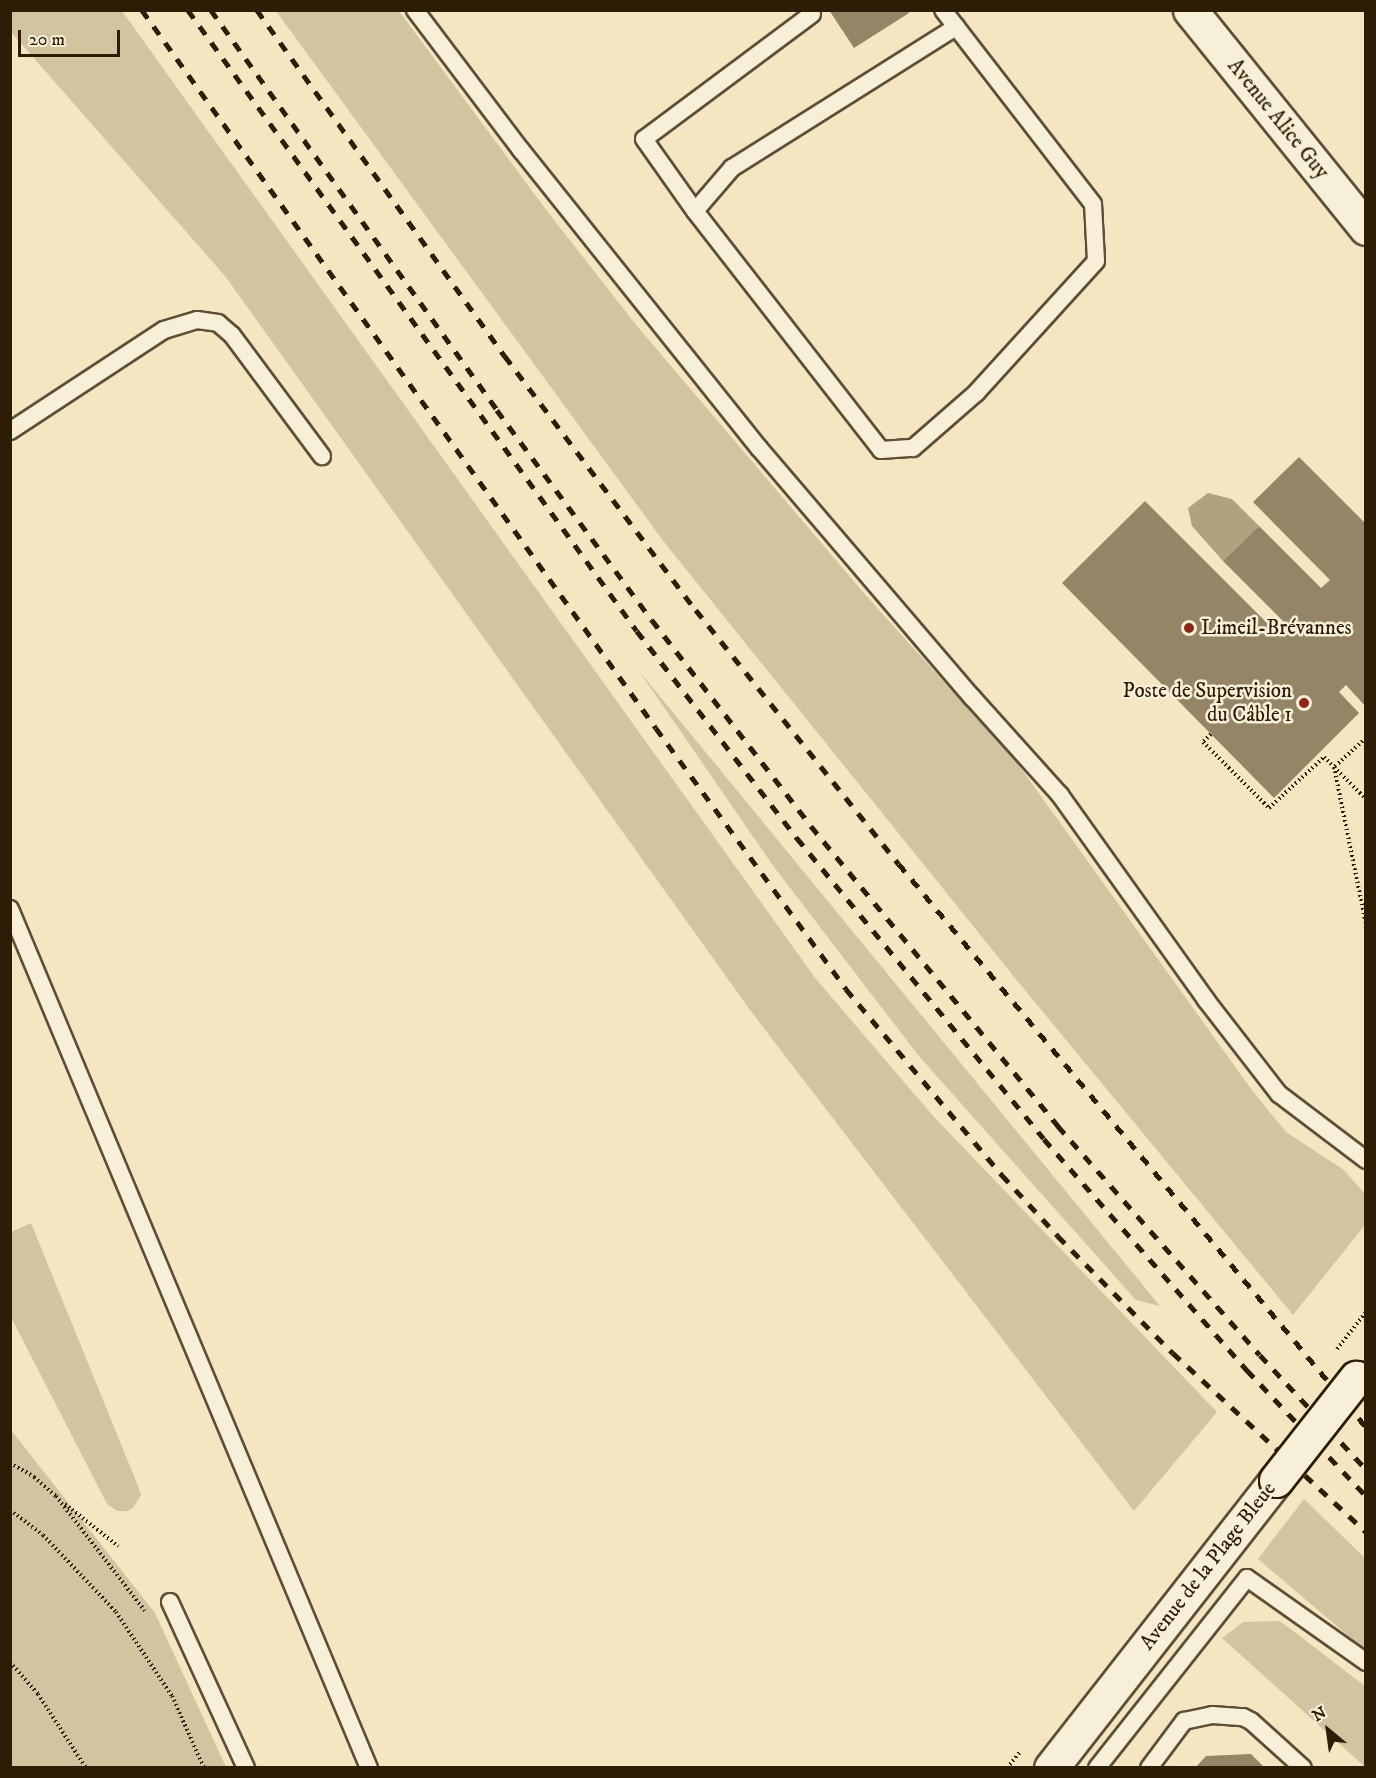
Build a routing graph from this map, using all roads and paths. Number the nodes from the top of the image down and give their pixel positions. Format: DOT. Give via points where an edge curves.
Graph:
graph roads {
  1 [pos="415,10"];
  2 [pos="944,10"];
  3 [pos="1190,10"];
  4 [pos="812,14"];
  5 [pos="956,27"];
  6 [pos="695,211"];
  7 [pos="1365,228"];
  8 [pos="10,431"];
  9 [pos="322,456"];
  10 [pos="1211,734"];
  11 [pos="1365,738"];
  12 [pos="1334,767"];
  13 [pos="1365,799"];
  14 [pos="10,909"];
  15 [pos="1365,924"];
  16 [pos="1365,1160"];
  17 [pos="1365,1312"];
  18 [pos="1332,1354"];
  19 [pos="1361,1372"];
  20 [pos="10,1463"];
  21 [pos="56,1496"];
  22 [pos="10,1510"];
  23 [pos="118,1546"];
  24 [pos="170,1602"];
  25 [pos="149,1621"];
  26 [pos="10,1662"];
  27 [pos="1365,1662"];
  28 [pos="86,1767"];
  29 [pos="204,1767"];
  30 [pos="246,1767"];
  31 [pos="369,1767"];
  32 [pos="1051,1767"];
  33 [pos="1097,1767"];
  34 [pos="1149,1767"];
  35 [pos="1303,1767"];
  1 -- 16 [label="lane" via="520,150 759,448 1060,795 1206,1000 1279,1094"];
  2 -- 5 [label="lane"];
  3 -- 7 [label="main road, Avenue Alice Guy"];
  4 -- 6 [label="lane" via="644,139"];
  5 -- 6 [label="lane" via="732,168"];
  5 -- 6 [label="lane" via="1092,204 1096,261 976,393 913,448 881,450"];
  8 -- 9 [label="lane" via="164,330 197,320 218,324 232,335"];
  10 -- 12 [label="path" via="1203,742 1269,808 1324,756"];
  11 -- 12 [label="path"];
  12 -- 13 [label="path"];
  12 -- 15 [label="path"];
  14 -- 31 [label="lane"];
  17 -- 18 [label="path"];
  19 -- 32 [label="main road, Avenue de la Plage Bleue, bridge"];
  20 -- 21 [label="path"];
  21 -- 23 [label="path"];
  21 -- 25 [label="path" via="131,1590"];
  22 -- 29 [label="path" via="59,1550 116,1612 172,1696"];
  24 -- 30 [label="lane"];
  26 -- 28 [label="path" via="38,1694"];
  27 -- 33 [label="lane" via="1247,1578"];
  34 -- 35 [label="lane" via="1184,1721 1212,1715 1243,1717"];
}
